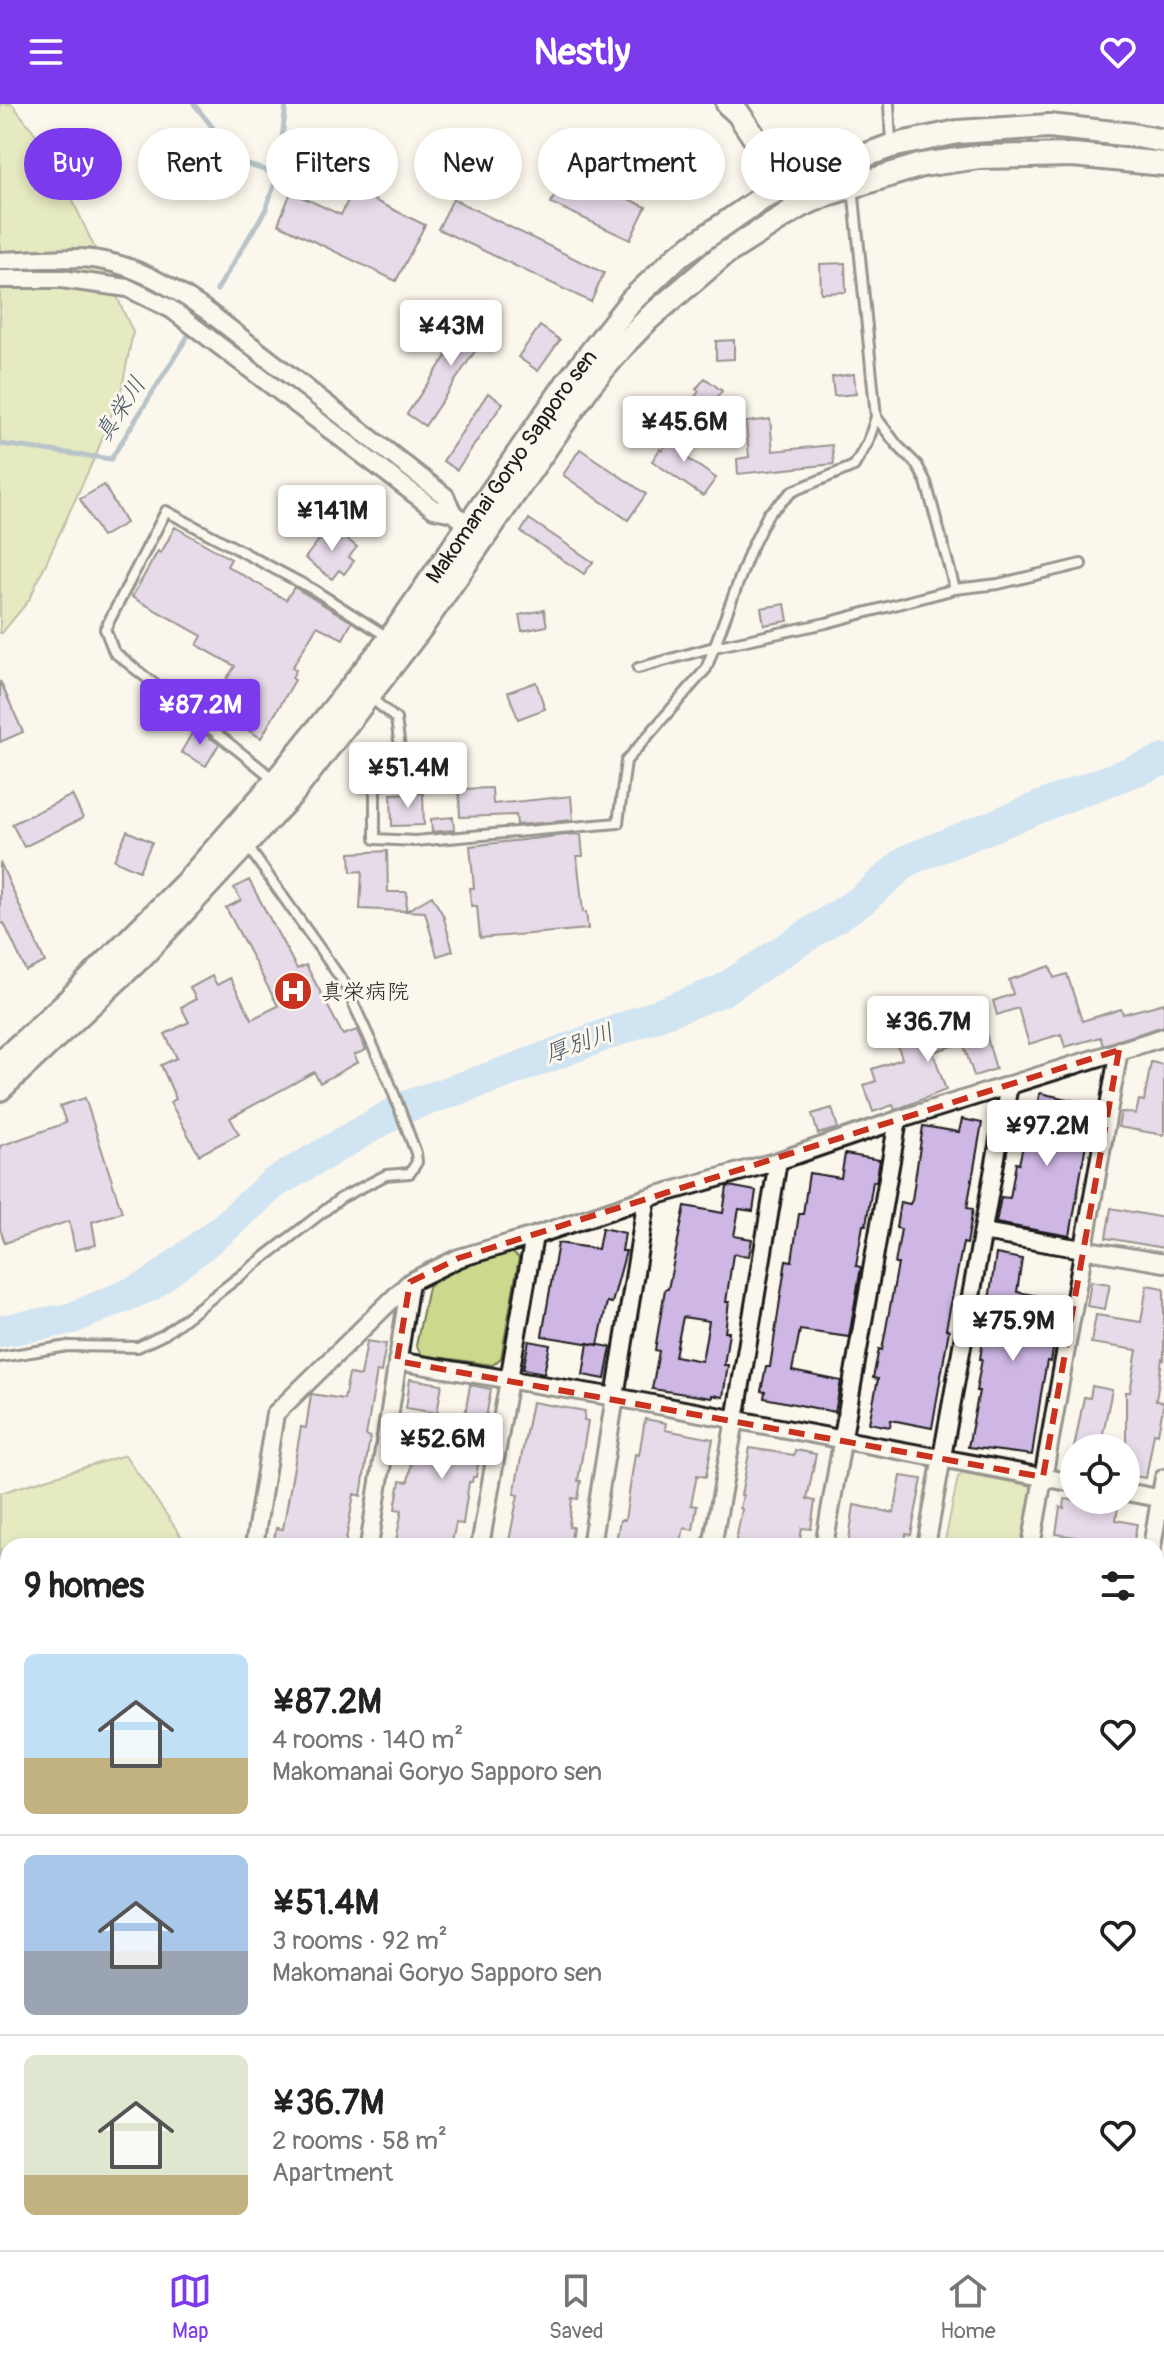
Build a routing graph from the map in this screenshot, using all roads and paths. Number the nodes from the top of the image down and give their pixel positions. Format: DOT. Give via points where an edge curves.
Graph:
graph roads {
  1 [pos="728,104"];
  2 [pos="889,104"];
  3 [pos="748,128"];
  4 [pos="1164,141"];
  5 [pos="891,146"];
  6 [pos="870,154"];
  7 [pos="1164,164"];
  8 [pos="870,181"];
  9 [pos="759,200"];
  10 [pos="796,200"];
  11 [pos="816,200"];
  12 [pos="854,200"];
  13 [pos="800,206"];
  14 [pos="0,261"];
  15 [pos="0,279"];
  16 [pos="876,417"];
  17 [pos="469,525"];
  18 [pos="1081,564"];
  19 [pos="955,589"];
  20 [pos="390,639"];
  21 [pos="714,647"];
  22 [pos="638,668"];
  23 [pos="369,697"];
  24 [pos="276,781"];
  25 [pos="246,844"];
  26 [pos="1164,1037"];
  27 [pos="1119,1050"];
  28 [pos="0,1063"];
  29 [pos="1009,1085"];
  30 [pos="0,1089"];
  31 [pos="898,1120"];
  32 [pos="778,1161"];
  33 [pos="647,1198"];
  34 [pos="983,1232"];
  35 [pos="534,1236"];
  36 [pos="1085,1250"];
  37 [pos="1164,1263"];
  38 [pos="410,1282"];
  39 [pos="0,1357"];
  40 [pos="397,1361"];
  41 [pos="508,1379"];
  42 [pos="615,1397"];
  43 [pos="735,1420"];
  44 [pos="843,1440"];
  45 [pos="942,1458"];
  46 [pos="1043,1477"];
  47 [pos="1164,1478"];
  48 [pos="1060,1480"];
  49 [pos="1140,1495"];
  50 [pos="1162,1499"];
  51 [pos="255,1538"];
  52 [pos="370,1538"];
  53 [pos="481,1538"];
  54 [pos="592,1538"];
  55 [pos="713,1538"];
  56 [pos="825,1538"];
  57 [pos="927,1538"];
  58 [pos="1032,1538"];
  59 [pos="1154,1538"];
  1 -- 3 [label="main road"];
  2 -- 5 [label="lane"];
  4 -- 5 [label="main road, Makomanai Goryo Sapporo sen" via="1049,126 958,132"];
  5 -- 6 [label="main road, Makomanai Goryo Sapporo sen"];
  7 -- 8 [label="main road, Makomanai Goryo Sapporo sen" via="1073,155 979,157 922,165"];
  9 -- 17 [label="main road, Makomanai Goryo Sapporo sen" via="677,257 632,300"];
  10 -- 13 [label="main road"];
  11 -- 13 [label="main road, Makomanai Goryo Sapporo sen"];
  12 -- 16 [label="lane"];
  13 -- 17 [label="main road, Makomanai Goryo Sapporo sen" via="723,255 627,341"];
  14 -- 17 [label="street" via="84,258 131,268 168,285 445,496"];
  15 -- 17 [label="street" via="61,279 128,288 171,309 434,509"];
  16 -- 19 [label="lane" via="926,482"];
  16 -- 21 [label="lane" via="854,466 793,491 768,514"];
  17 -- 20 [label="main road, Makomanai Goryo Sapporo sen"];
  17 -- 23 [label="main road, Makomanai Goryo Sapporo sen" via="420,629"];
  18 -- 19 [label="lane"];
  19 -- 21 [label="lane"];
  20 -- 24 [label="main road, Makomanai Goryo Sapporo sen"];
  20 -- 24 [label="lane" via="314,590 166,511 105,629 114,652"];
  21 -- 22 [label="lane"];
  21 -- 23 [label="lane" via="706,669 626,761 618,823 415,841 375,839 375,789 402,762 396,719"];
  23 -- 25 [label="main road, Makomanai Goryo Sapporo sen"];
  24 -- 28 [label="main road, Makomanai Goryo Sapporo sen" via="185,884"];
  25 -- 30 [label="main road, Makomanai Goryo Sapporo sen" via="141,957"];
  25 -- 39 [label="lane" via="344,983 389,1081 417,1162 410,1173 386,1175 341,1198 165,1334 138,1347 68,1346"];
  26 -- 27 [label="street"];
  27 -- 29 [label="street"];
  27 -- 36 [label="street"];
  29 -- 31 [label="street"];
  29 -- 34 [label="street"];
  31 -- 32 [label="street"];
  31 -- 44 [label="street"];
  32 -- 33 [label="street"];
  32 -- 43 [label="street"];
  33 -- 35 [label="street"];
  33 -- 42 [label="street"];
  34 -- 36 [label="street"];
  34 -- 45 [label="street"];
  35 -- 38 [label="street" via="459,1258"];
  35 -- 41 [label="street"];
  36 -- 37 [label="street"];
  36 -- 46 [label="street"];
  38 -- 40 [label="street"];
  38 -- 51 [label="street" via="275,1414"];
  40 -- 41 [label="street"];
  40 -- 52 [label="street"];
  41 -- 42 [label="street"];
  41 -- 53 [label="street"];
  42 -- 43 [label="street"];
  42 -- 54 [label="street"];
  43 -- 44 [label="street"];
  43 -- 55 [label="street"];
  44 -- 45 [label="street"];
  44 -- 56 [label="street"];
  45 -- 46 [label="street"];
  45 -- 57 [label="street"];
  46 -- 48 [label="street"];
  46 -- 58 [label="street"];
  47 -- 50 [label="street"];
  49 -- 50 [label="street"];
  50 -- 59 [label="street"];
}
